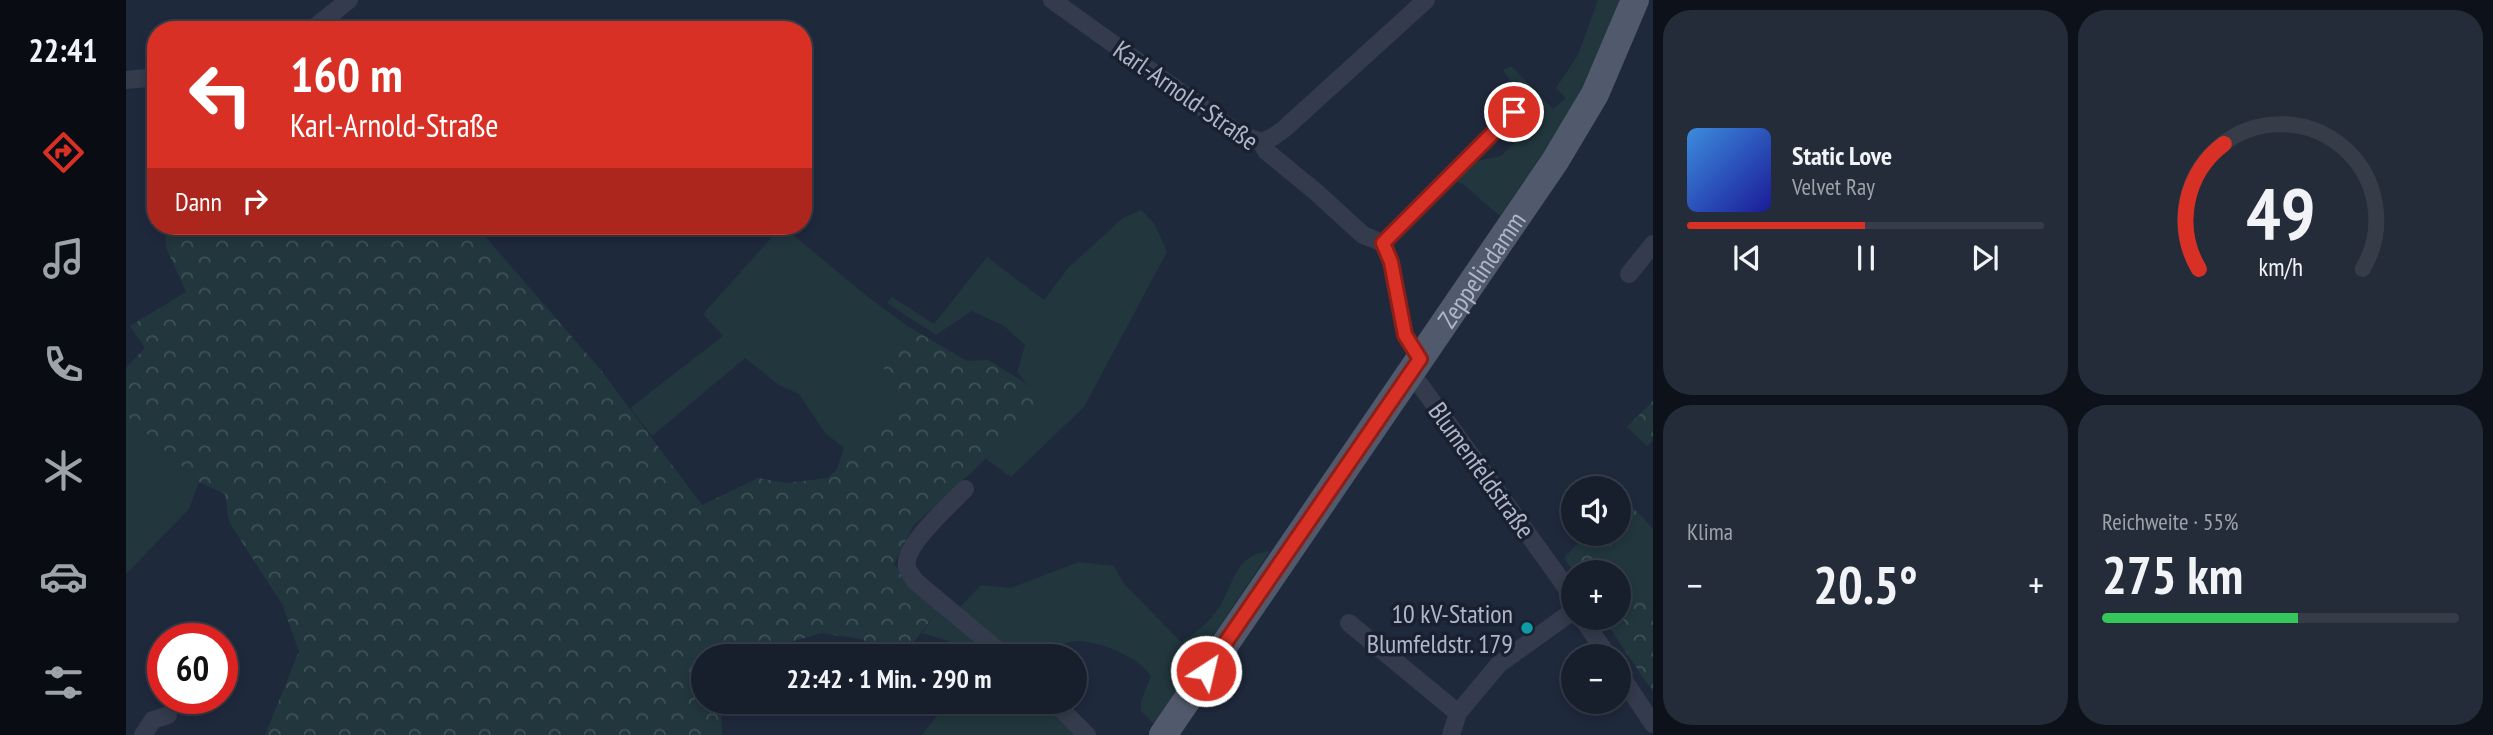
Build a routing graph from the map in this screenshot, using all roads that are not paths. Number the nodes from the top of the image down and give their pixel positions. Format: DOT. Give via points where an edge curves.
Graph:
graph roads {
  1 [pos="1052,0"];
  2 [pos="1426,0"];
  3 [pos="1635,0"];
  4 [pos="341,2"];
  5 [pos="321,21"];
  6 [pos="147,78"];
  7 [pos="126,80"];
  8 [pos="1514,112"];
  9 [pos="1261,142"];
  10 [pos="1383,243"];
  11 [pos="1653,244"];
  12 [pos="1629,274"];
  13 [pos="1415,367"];
  14 [pos="965,489"];
  15 [pos="1561,580"];
  16 [pos="1561,620"];
  17 [pos="1349,623"];
  18 [pos="990,644"];
  19 [pos="1631,691"];
  20 [pos="1458,713"];
  21 [pos="1066,714"];
  22 [pos="168,715"];
  23 [pos="1653,724"];
  24 [pos="126,731"];
  25 [pos="131,735"];
  26 [pos="142,735"];
  27 [pos="1087,735"];
  28 [pos="1163,735"];
  29 [pos="1451,735"];
  1 -- 9 [label="street, Karl-Arnold-Straße" via="1239,134"];
  2 -- 9 [label="street" via="1284,129"];
  3 -- 13 [label="main road, Zeppelindamm" via="1595,94 1555,161"];
  4 -- 5 [label="street"];
  6 -- 7 [label="street"];
  8 -- 10 [label="street"];
  9 -- 10 [label="street, Karl-Arnold-Straße" via="1363,235"];
  10 -- 13 [label="lane"];
  11 -- 12 [label="street"];
  13 -- 15 [label="street, Blumenfeldstraße" via="1421,386"];
  13 -- 28 [label="main road, Zeppelindamm"];
  14 -- 18 [label="street" via="918,538 906,566 915,581"];
  16 -- 20 [label="street" via="1499,664"];
  17 -- 20 [label="street"];
  19 -- 23 [label="street"];
  20 -- 29 [label="street"];
  21 -- 27 [label="street"];
  22 -- 26 [label="street" via="153,720"];
  24 -- 25 [label="street"];
}
